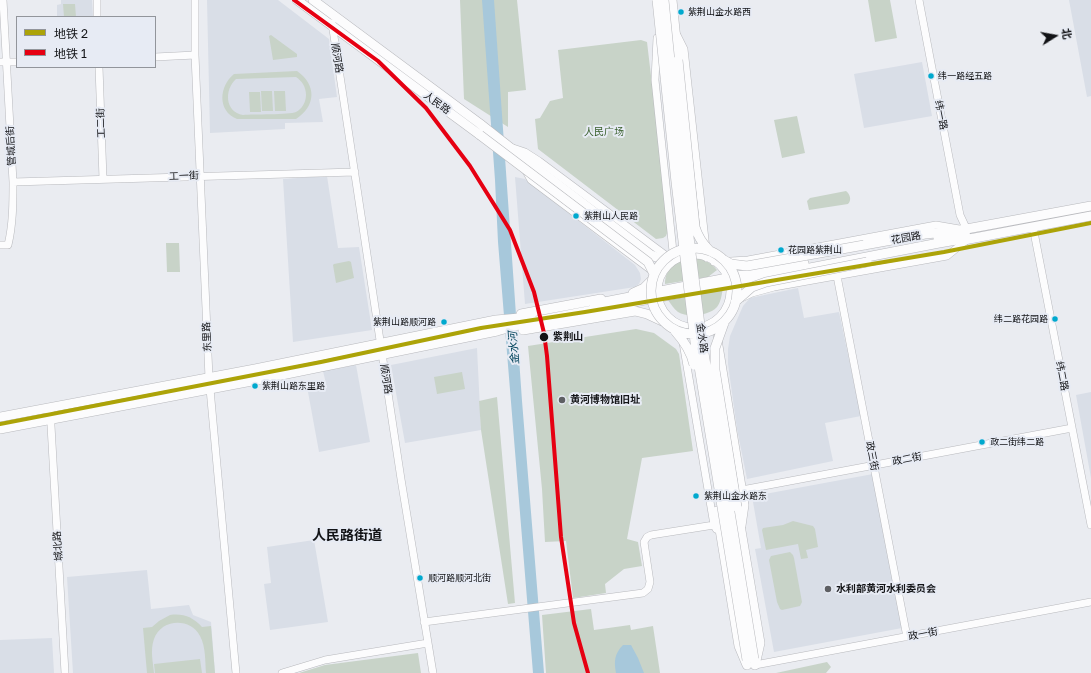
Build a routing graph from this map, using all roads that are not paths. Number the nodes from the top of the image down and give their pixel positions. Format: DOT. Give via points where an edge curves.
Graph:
graph roads {
  1 [pos="3,0"];
  2 [pos="97,0"];
  3 [pos="195,0"];
  4 [pos="297,0"];
  5 [pos="313,0"];
  6 [pos="653,0"];
  7 [pos="657,0"];
  8 [pos="664,0"];
  9 [pos="672,0"];
  10 [pos="919,0"];
  11 [pos="330,13"];
  12 [pos="97,16"];
  13 [pos="332,26"];
  14 [pos="674,28"];
  15 [pos="657,38"];
  16 [pos="195,55"];
  17 [pos="156,57"];
  18 [pos="3,62"];
  19 [pos="16,62"];
  20 [pos="99,68"];
  21 [pos="355,172"];
  22 [pos="200,176"];
  23 [pos="103,179"];
  24 [pos="13,182"];
  25 [pos="1091,206"];
  26 [pos="1091,216"];
  27 [pos="1033,227"];
  28 [pos="968,234"];
  29 [pos="4,245"];
  30 [pos="670,258"];
  31 [pos="714,258"];
  32 [pos="837,276"];
  33 [pos="656,277"];
  34 [pos="728,281"];
  35 [pos="658,295"];
  36 [pos="731,303"];
  37 [pos="526,321"];
  38 [pos="662,321"];
  39 [pos="715,321"];
  40 [pos="725,321"];
  41 [pos="676,327"];
  42 [pos="380,344"];
  43 [pos="382,354"];
  44 [pos="209,378"];
  45 [pos="210,389"];
  46 [pos="50,408"];
  47 [pos="0,417"];
  48 [pos="50,419"];
  49 [pos="0,428"];
  50 [pos="1072,428"];
  51 [pos="874,465"];
  52 [pos="742,490"];
  53 [pos="1090,512"];
  54 [pos="714,525"];
  55 [pos="1091,525"];
  56 [pos="741,534"];
  57 [pos="722,539"];
  58 [pos="1091,602"];
  59 [pos="424,622"];
  60 [pos="907,637"];
  61 [pos="428,643"];
  62 [pos="751,666"];
  63 [pos="66,673"];
  64 [pos="236,673"];
  65 [pos="282,673"];
  66 [pos="433,673"];
  1 -- 18 [label="street, 管城后街"];
  2 -- 12 [label="street"];
  3 -- 16 [label="street, 东里路"];
  4 -- 13 [label="main road, 人民路"];
  5 -- 11 [label="main road, 人民路"];
  6 -- 15 [label="main road"];
  7 -- 62 [label="main road, 金水路, bridge" via="695,342"];
  8 -- 62 [label="main road, 金水路, bridge" via="682,181 702,341"];
  9 -- 14 [label="main road"];
  10 -- 28 [label="street, 纬一路" via="960,214"];
  11 -- 13 [label="street, 顺河路"];
  11 -- 30 [label="main road, 人民路" via="651,255"];
  13 -- 21 [label="street, 顺河路"];
  13 -- 33 [label="main road, 人民路, bridge" via="523,166 648,262"];
  14 -- 31 [label="street" via="684,49"];
  14 -- 31 [label="main road, bridge" via="695,227 702,243"];
  15 -- 30 [label="street" via="655,80"];
  15 -- 30 [label="main road" via="676,219 676,245"];
  16 -- 17 [label="street"];
  16 -- 22 [label="street, 东里路"];
  18 -- 19 [label="street"];
  18 -- 24 [label="street, 管城后街"];
  20 -- 23 [label="street, 工二街"];
  21 -- 22 [label="street, 工一街"];
  21 -- 42 [label="street, 顺河路"];
  22 -- 23 [label="street, 工一街"];
  22 -- 44 [label="street, 东里路"];
  23 -- 24 [label="street, 工一街"];
  24 -- 29 [label="street, 管城后街" via="10,234"];
  25 -- 28 [label="main road, 花园路"];
  26 -- 27 [label="main road, 花园路"];
  27 -- 28 [label="main road, 花园路"];
  27 -- 50 [label="street, 纬二路"];
  28 -- 31 [label="main road, 花园路, bridge" via="925,234 748,266"];
  28 -- 31 [label="street" via="936,225 748,260"];
  28 -- 32 [label="street" via="947,256"];
  28 -- 34 [label="main road" via="937,238"];
  28 -- 36 [label="main road, 花园路, bridge" via="940,249 766,282 752,287"];
  30 -- 31 [label="main road, 花园路, bridge" via="688,248 700,249"];
  30 -- 33 [label="main road, bridge"];
  31 -- 34 [label="street"];
  31 -- 36 [label="main road, bridge" via="730,268 735,279 737,290"];
  32 -- 36 [label="street" via="774,287 752,293"];
  32 -- 51 [label="street, 政三街"];
  33 -- 35 [label="street"];
  33 -- 37 [label="main road" via="644,288 631,294 579,303"];
  33 -- 38 [label="main road, bridge" via="651,299"];
  34 -- 35 [label="main road"];
  34 -- 36 [label="street"];
  35 -- 37 [label="main road"];
  35 -- 41 [label="street" via="664,312"];
  36 -- 39 [label="street"];
  36 -- 40 [label="main road, bridge" via="731,313"];
  37 -- 38 [label="main road" via="582,320 635,311"];
  37 -- 42 [label="main road" via="496,320"];
  37 -- 43 [label="main road" via="497,331"];
  38 -- 41 [label="main road, bridge"];
  39 -- 41 [label="street" via="701,327"];
  39 -- 52 [label="street"];
  40 -- 41 [label="main road, bridge" via="714,330 702,334 684,334"];
  40 -- 56 [label="main road, bridge" via="715,348 714,370"];
  41 -- 54 [label="street"];
  41 -- 57 [label="main road, bridge" via="693,359"];
  42 -- 43 [label="street, 顺河路"];
  42 -- 44 [label="main road"];
  43 -- 45 [label="main road"];
  43 -- 59 [label="street, 顺河路"];
  44 -- 45 [label="street, 东里路"];
  44 -- 46 [label="main road"];
  45 -- 48 [label="main road"];
  45 -- 64 [label="street, 东里路"];
  46 -- 47 [label="main road"];
  46 -- 48 [label="street, 城北路"];
  48 -- 49 [label="main road"];
  48 -- 63 [label="street, 城北路"];
  50 -- 51 [label="street, 政二街"];
  50 -- 53 [label="street, 纬二路"];
  51 -- 52 [label="street, 政二街"];
  51 -- 60 [label="street, 政三街"];
  52 -- 56 [label="street" via="745,505"];
  53 -- 55 [label="street, 纬二路"];
  54 -- 57 [label="street"];
  54 -- 59 [label="street" via="647,537 644,542 650,582 648,589 643,593"];
  56 -- 62 [label="main road" via="760,643"];
  57 -- 62 [label="main road" via="739,646"];
  58 -- 60 [label="street, 政一街"];
  59 -- 61 [label="street, 顺河路"];
  60 -- 62 [label="street, 政一街"];
  61 -- 65 [label="street" via="325,660"];
  61 -- 66 [label="street, 顺河路"];
}
